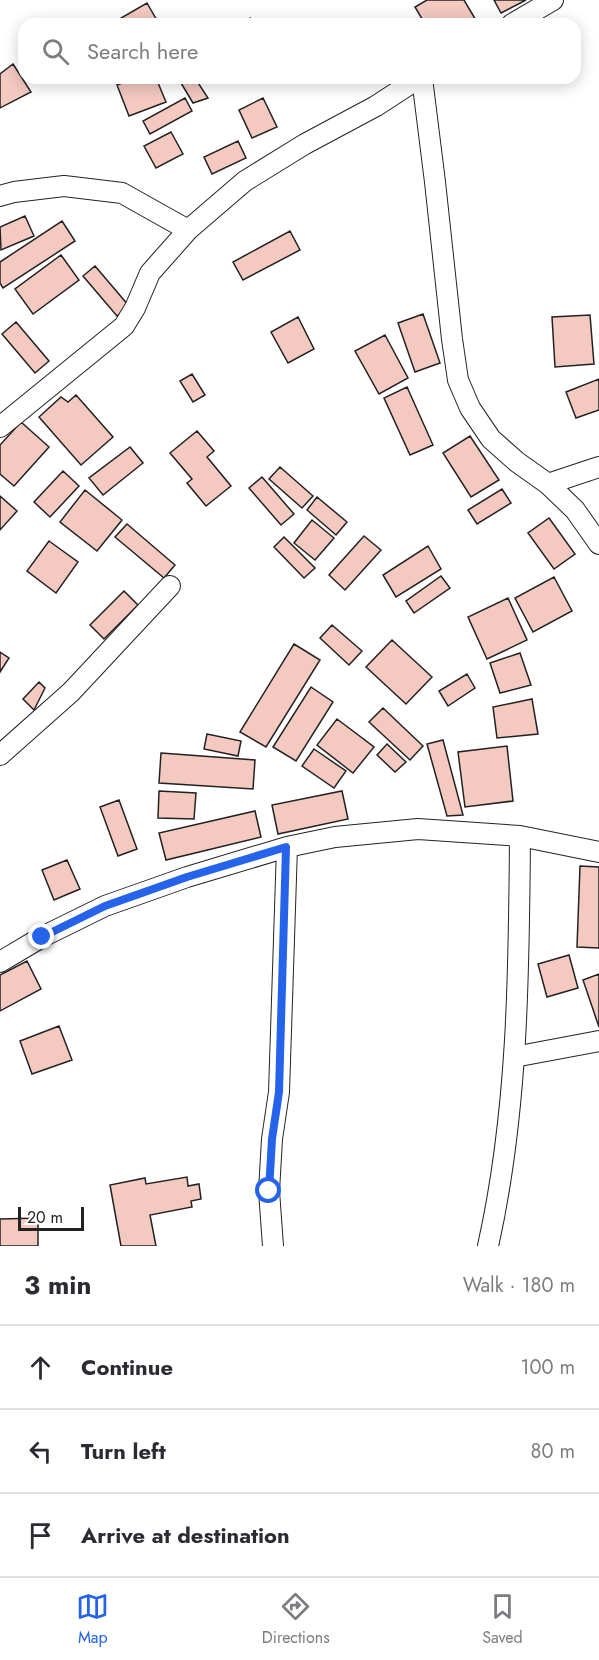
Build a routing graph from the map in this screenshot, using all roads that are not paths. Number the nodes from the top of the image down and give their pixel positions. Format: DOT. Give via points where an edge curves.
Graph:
graph roads {
  1 [pos="553,0"];
  2 [pos="522,18"];
  3 [pos="411,84"];
  4 [pos="422,84"];
  5 [pos="0,196"];
  6 [pos="188,230"];
  7 [pos="0,427"];
  8 [pos="599,467"];
  9 [pos="548,484"];
  10 [pos="599,544"];
  11 [pos="170,586"];
  12 [pos="0,755"];
  13 [pos="520,836"];
  14 [pos="286,847"];
  15 [pos="599,852"];
  16 [pos="0,962"];
  17 [pos="599,1041"];
  18 [pos="514,1057"];
  19 [pos="273,1246"];
  20 [pos="488,1246"];
  1 -- 2 [label="street"];
  3 -- 6 [label="street" via="244,181"];
  4 -- 9 [label="street" via="458,380 470,408 491,439"];
  5 -- 6 [label="street" via="64,186 122,193"];
  6 -- 7 [label="street" via="150,273 124,326"];
  8 -- 9 [label="street"];
  9 -- 10 [label="street" via="575,510"];
  11 -- 12 [label="street" via="71,692"];
  13 -- 14 [label="street" via="418,829 335,837"];
  13 -- 15 [label="street"];
  13 -- 18 [label="street"];
  14 -- 16 [label="street" via="105,906"];
  14 -- 19 [label="street" via="279,1092 269,1191"];
  17 -- 18 [label="street"];
  18 -- 20 [label="street" via="499,1197"];
}
